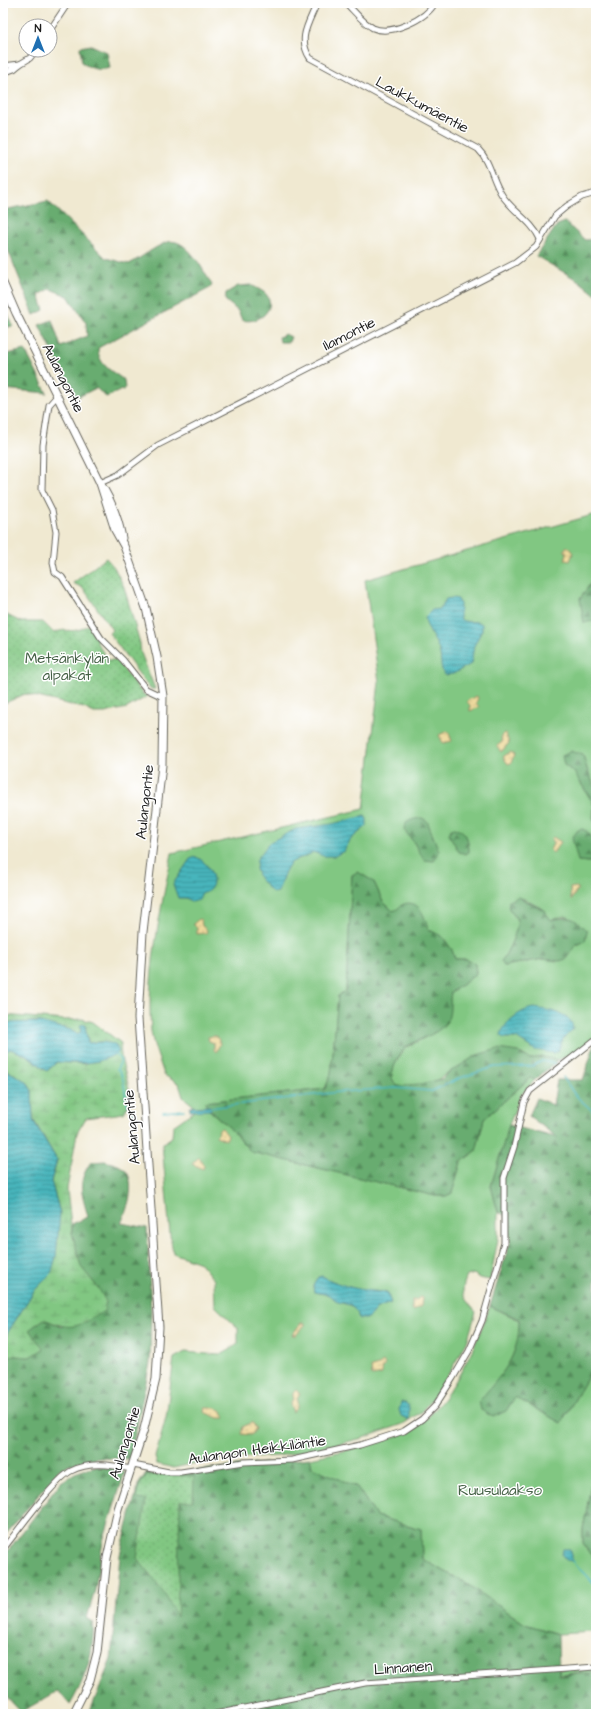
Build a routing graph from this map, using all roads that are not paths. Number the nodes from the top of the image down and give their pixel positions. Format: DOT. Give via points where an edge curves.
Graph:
graph roads {
  1 [pos="68,3"];
  2 [pos="317,3"];
  3 [pos="346,3"];
  4 [pos="435,3"];
  5 [pos="58,18"];
  6 [pos="30,58"];
  7 [pos="20,64"];
  8 [pos="3,66"];
  9 [pos="3,73"];
  10 [pos="596,193"];
  11 [pos="540,238"];
  12 [pos="3,284"];
  13 [pos="57,396"];
  14 [pos="100,483"];
  15 [pos="163,697"];
  16 [pos="596,1039"];
  17 [pos="132,1467"];
  18 [pos="3,1549"];
  19 [pos="596,1667"];
  20 [pos="80,1702"];
  21 [pos="67,1714"];
  22 [pos="74,1714"];
  23 [pos="215,1714"];
  1 -- 5 [label="street"];
  2 -- 11 [label="street, Laukkumäentie" via="304,33 305,51 310,58 478,149 485,156 502,194 513,209 537,231"];
  3 -- 4 [label="street" via="371,27 380,31 419,20"];
  6 -- 7 [label="street"];
  7 -- 8 [label="street"];
  7 -- 9 [label="street"];
  10 -- 11 [label="street, Ilamontie" via="582,197 567,206 555,216"];
  11 -- 14 [label="street, Ilamontie" via="536,247 515,263 158,445 118,475"];
  12 -- 13 [label="street, Aulangontie"];
  13 -- 14 [label="street, Aulangontie"];
  13 -- 15 [label="street" via="49,405 43,445 42,483 42,490 52,510 56,532 53,563 55,572 62,577 101,638 146,689"];
  14 -- 15 [label="street, Aulangontie" via="151,627"];
  15 -- 17 [label="street, Aulangontie" via="162,765 143,932 138,1018 153,1224 159,1327 158,1357 156,1379"];
  16 -- 17 [label="street, Aulangon Heikkiläntie" via="530,1091 524,1102 504,1178 504,1243 482,1320 469,1351 453,1378 435,1406 422,1419 404,1431 360,1445 292,1460 244,1462 181,1472"];
  17 -- 18 [label="street, Aulangon Heikkiläntie" via="99,1464 70,1471"];
  17 -- 20 [label="street, Aulangontie" via="108,1552 97,1653 90,1680"];
  19 -- 23 [label="street, Linnanen" via="365,1683"];
  20 -- 21 [label="street, Aulangontie"];
  20 -- 22 [label="street, Aulangontie"];
}
